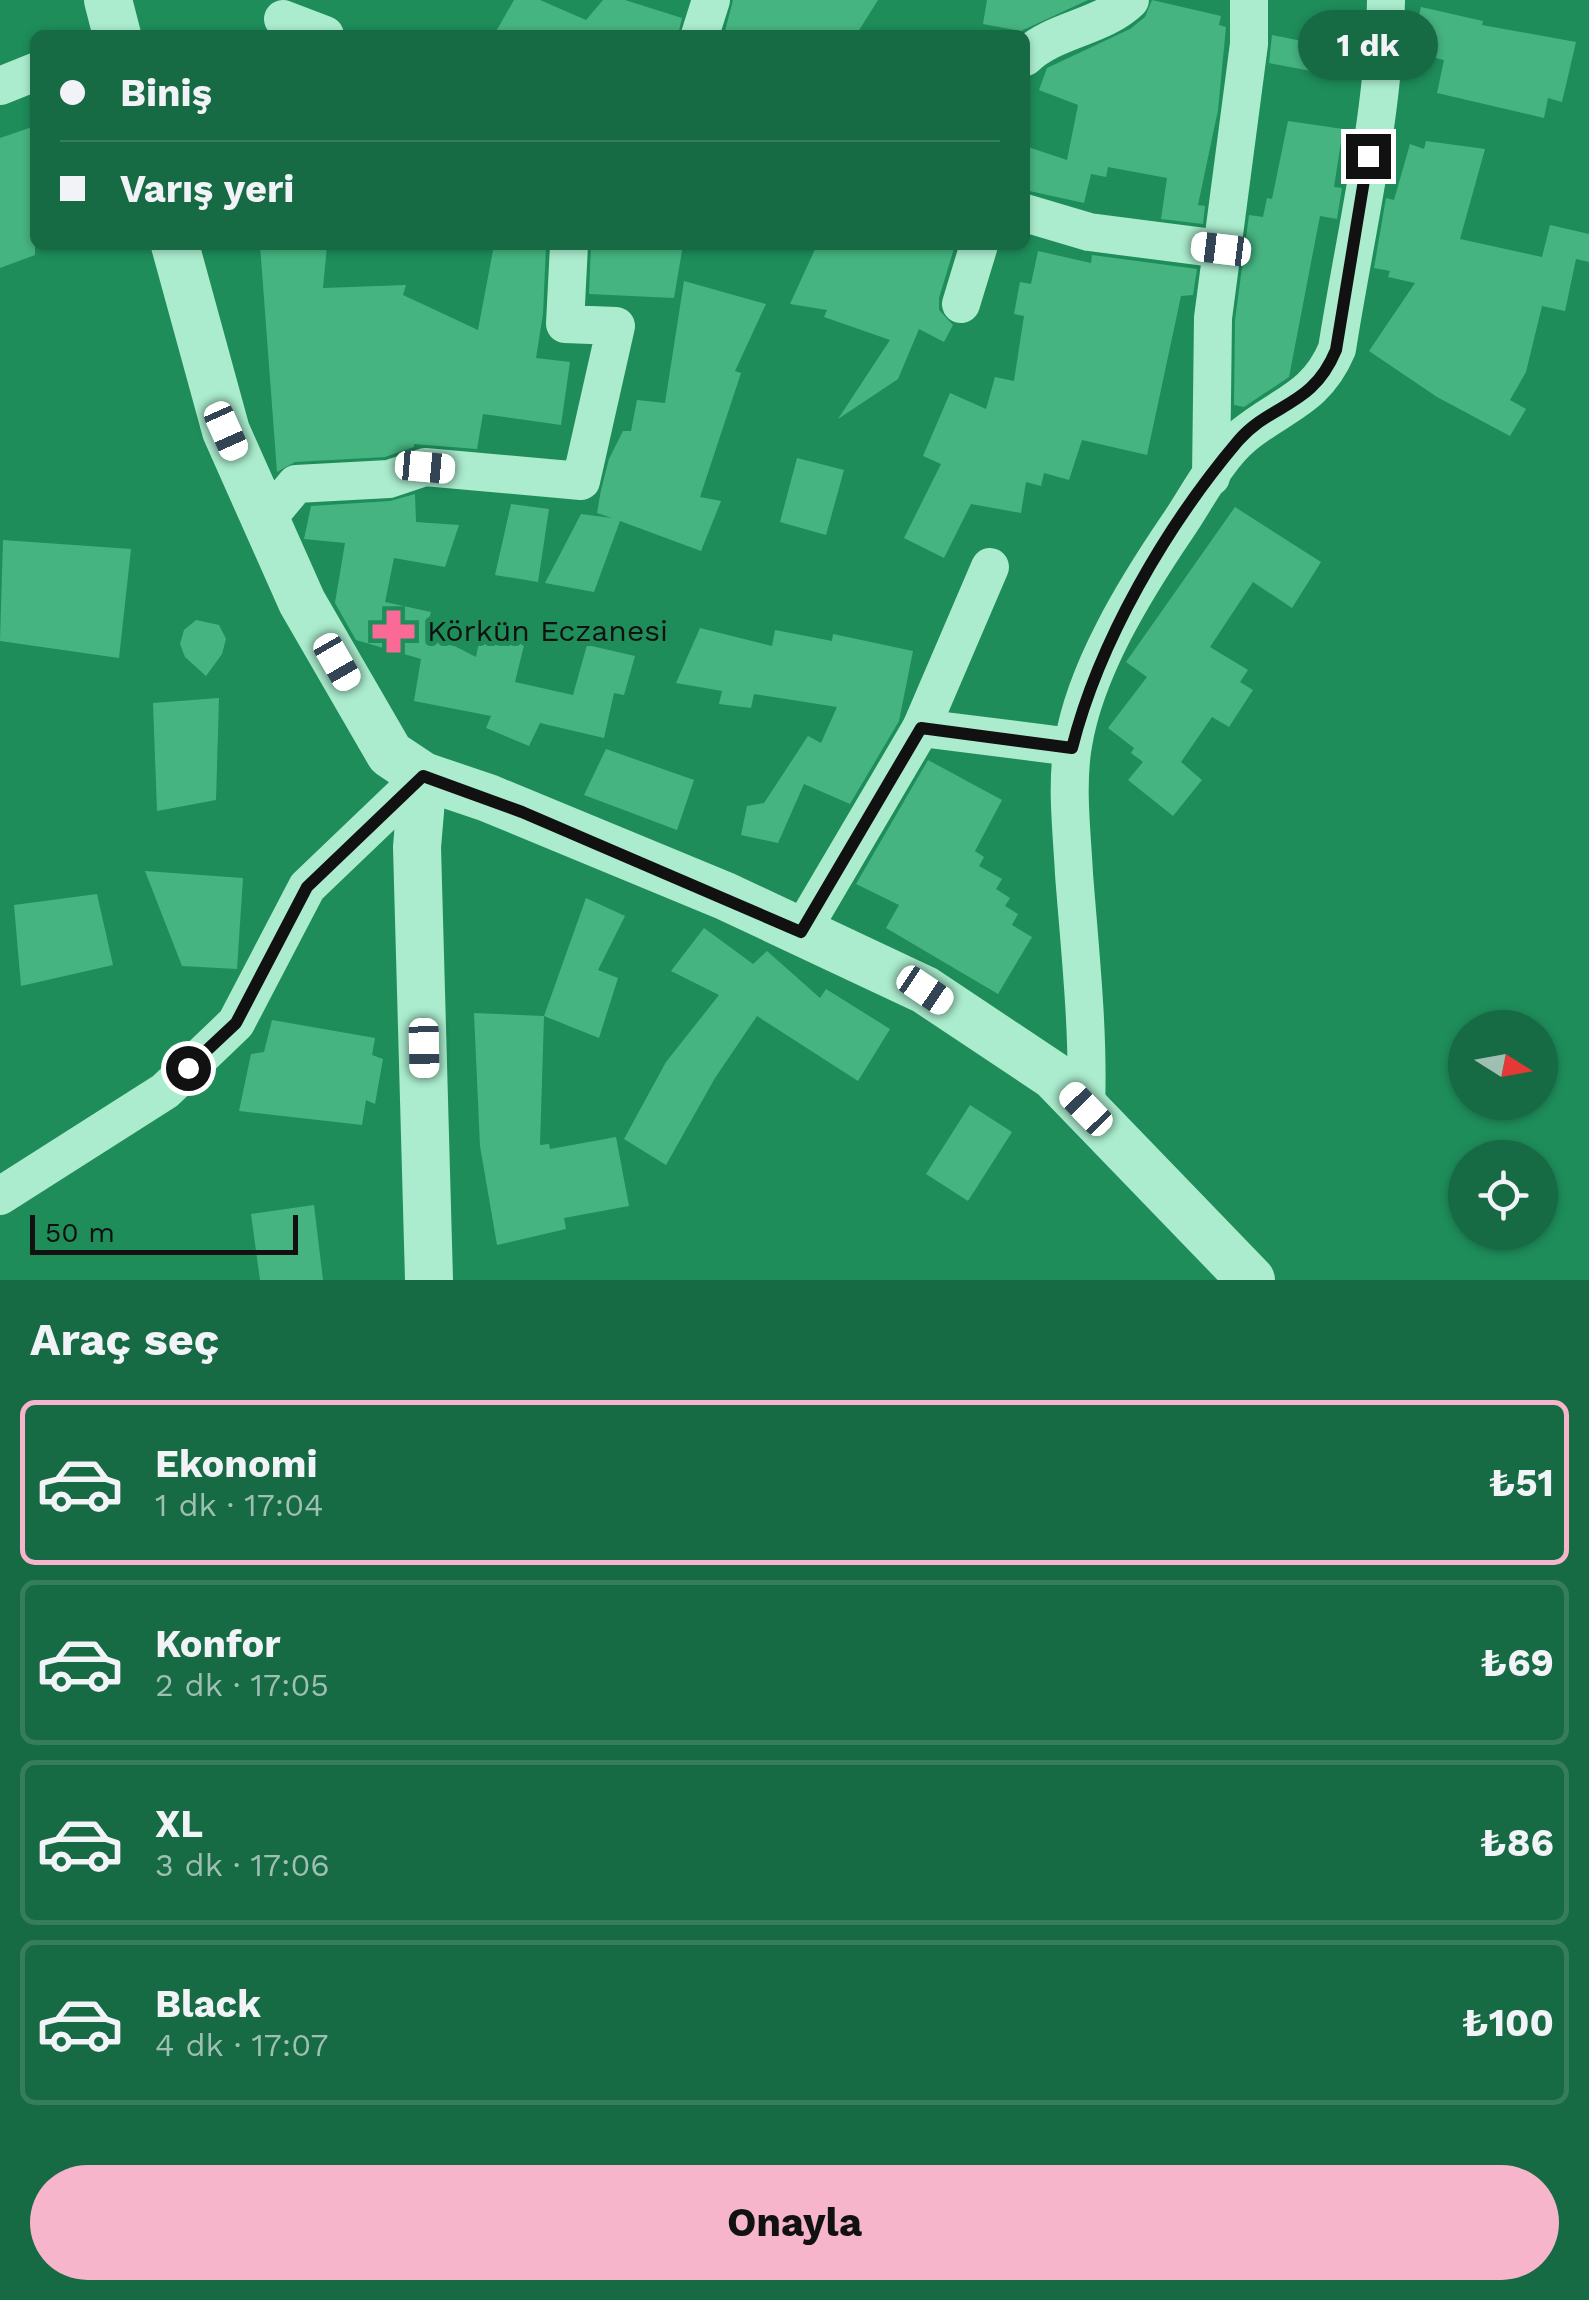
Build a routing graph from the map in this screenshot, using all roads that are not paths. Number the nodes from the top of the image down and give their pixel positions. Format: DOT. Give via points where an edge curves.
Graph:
graph roads {
  1 [pos="108,0"];
  2 [pos="711,0"];
  3 [pos="1130,0"];
  4 [pos="1248,0"];
  5 [pos="1386,0"];
  6 [pos="283,18"];
  7 [pos="116,30"];
  8 [pos="313,30"];
  9 [pos="702,30"];
  10 [pos="1030,53"];
  11 [pos="1030,214"];
  12 [pos="1221,249"];
  13 [pos="176,250"];
  14 [pos="569,250"];
  15 [pos="977,250"];
  16 [pos="961,304"];
  17 [pos="1211,477"];
  18 [pos="266,520"];
  19 [pos="990,567"];
  20 [pos="921,728"];
  21 [pos="1072,748"];
  22 [pos="423,776"];
  23 [pos="801,932"];
  24 [pos="1086,1109"];
  25 [pos="0,1196"];
  26 [pos="429,1280"];
  27 [pos="1251,1280"];
  1 -- 7 [label="street"];
  2 -- 9 [label="street"];
  3 -- 10 [label="street"];
  4 -- 12 [label="street" via="1249,44"];
  5 -- 17 [label="street" via="1383,80 1336,350 1308,394 1242,436"];
  6 -- 8 [label="street"];
  11 -- 12 [label="street" via="1089,232"];
  12 -- 17 [label="street"];
  13 -- 18 [label="street" via="226,431"];
  14 -- 18 [label="street" via="566,324 616,326 581,482 425,467 389,479 296,484"];
  15 -- 16 [label="street"];
  17 -- 21 [label="street" via="1144,577 1085,695"];
  18 -- 22 [label="street" via="302,602 390,754"];
  19 -- 20 [label="street"];
  20 -- 21 [label="street"];
  20 -- 23 [label="street"];
  21 -- 24 [label="street"];
  22 -- 23 [label="street"];
  22 -- 25 [label="street" via="307,887 236,1023 165,1091"];
  22 -- 26 [label="street" via="417,847"];
  23 -- 24 [label="street" via="925,990 1054,1076"];
  24 -- 27 [label="street"];
}
